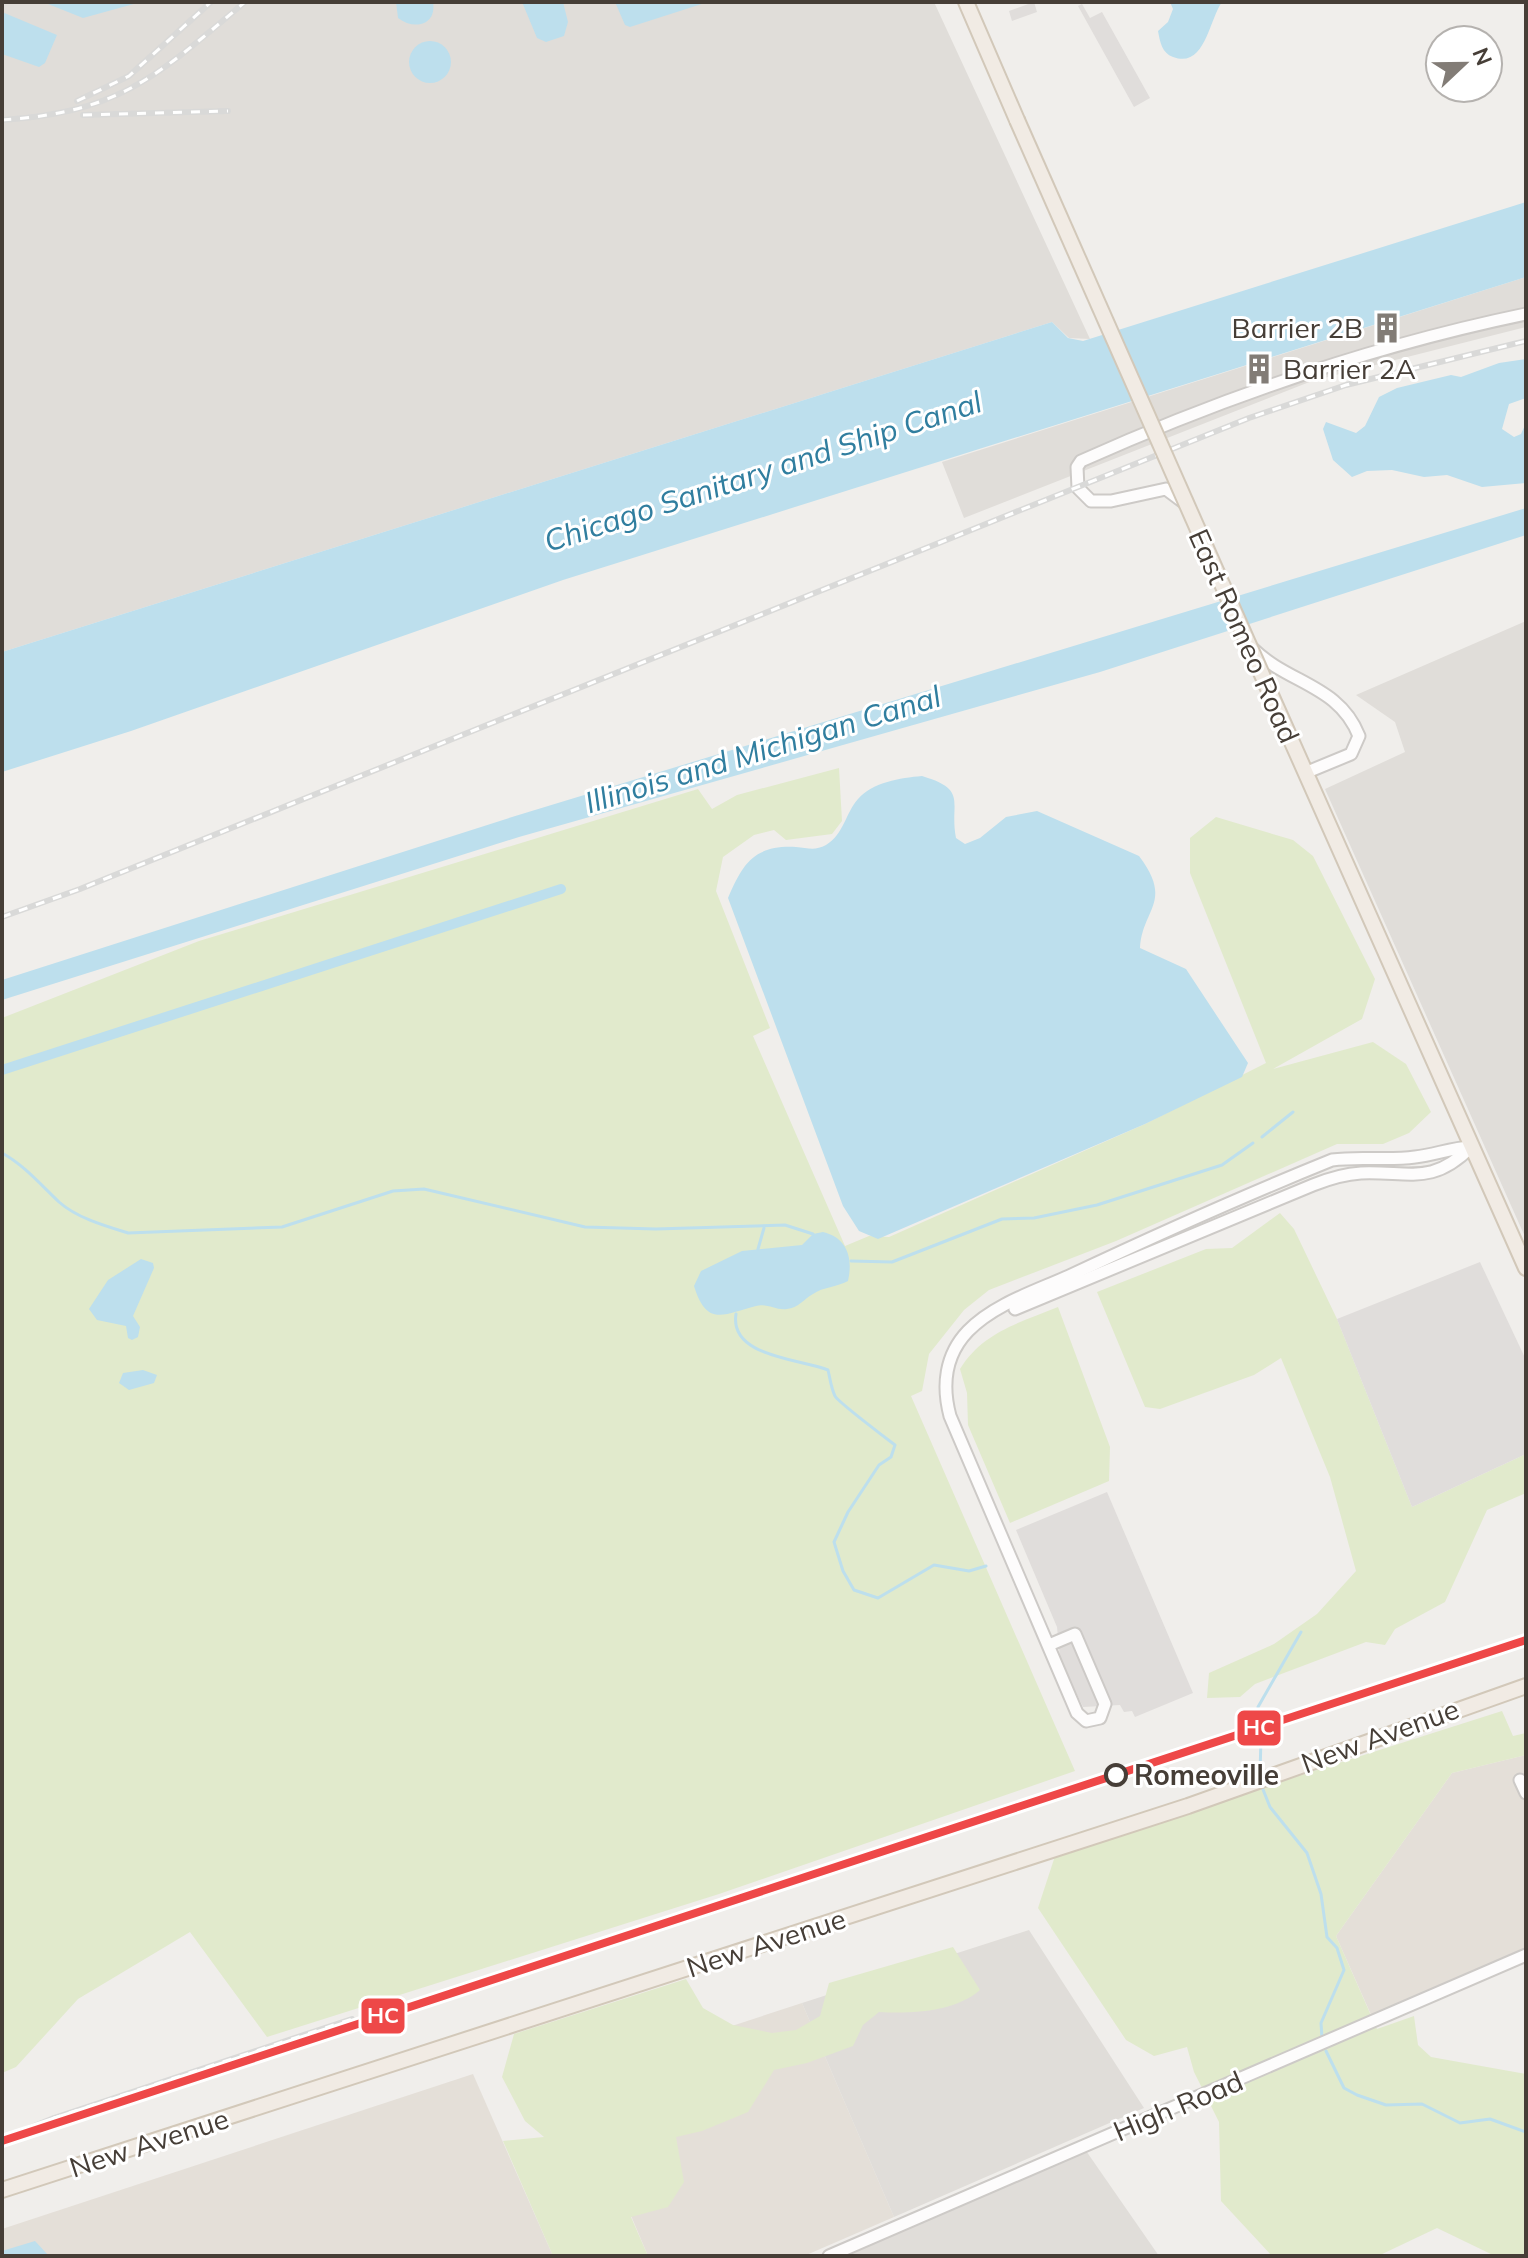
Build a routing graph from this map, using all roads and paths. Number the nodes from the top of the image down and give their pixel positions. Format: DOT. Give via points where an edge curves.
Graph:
graph roads {
  1 [pos="966,2"];
  2 [pos="1526,314"];
  3 [pos="1305,773"];
  4 [pos="1471,1147"];
  5 [pos="1526,1268"];
  6 [pos="987,1317"];
  7 [pos="1049,1645"];
  8 [pos="1526,1686"];
  9 [pos="1520,1780"];
  10 [pos="1526,1793"];
  11 [pos="1526,1955"];
  12 [pos="2,2190"];
  13 [pos="829,2256"];
  1 -- 3 [label="main road, East Romeo Road, bridge"];
  2 -- 3 [label="street, bridge" via="1413,339 1254,391 1081,461 1076,482 1091,501 1166,489 1180,496 1239,632 1261,656 1341,704 1359,736 1351,754"];
  3 -- 4 [label="main road, East Romeo Road"];
  4 -- 5 [label="main road, East Romeo Road"];
  4 -- 6 [label="street" via="1415,1157 1332,1160 1170,1228"];
  4 -- 6 [label="street" via="1453,1165 1428,1173 1336,1177"];
  6 -- 7 [label="street" via="955,1349 945,1380 947,1404"];
  7 -- 7 [label="street" via="1077,1713 1086,1721 1100,1718 1105,1704 1075,1634"];
  8 -- 12 [label="main road, New Avenue" via="1188,1806"];
  9 -- 10 [label="street"];
  11 -- 13 [label="street, High Road"];
}
